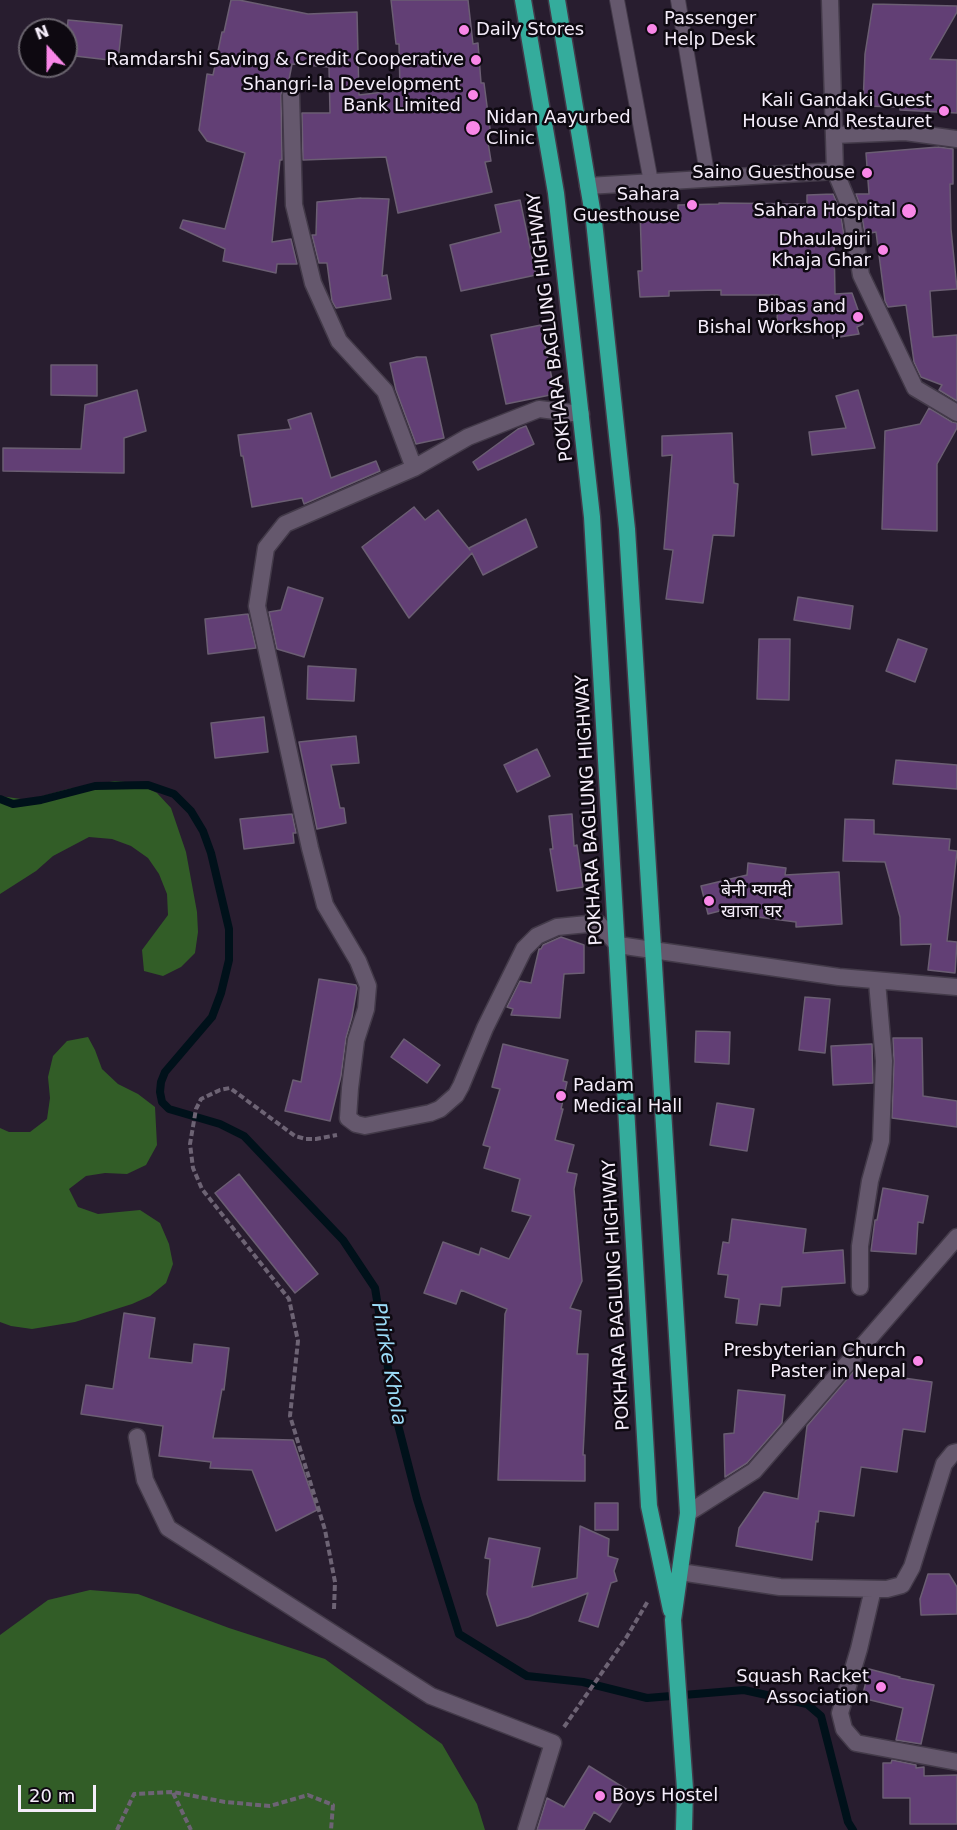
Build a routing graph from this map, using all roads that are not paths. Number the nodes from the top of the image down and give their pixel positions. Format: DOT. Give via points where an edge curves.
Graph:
graph roads {
  1 [pos="523,0"];
  2 [pos="557,0"];
  3 [pos="617,0"];
  4 [pos="678,0"];
  5 [pos="830,0"];
  6 [pos="291,95"];
  7 [pos="834,135"];
  8 [pos="957,139"];
  9 [pos="835,171"];
  10 [pos="708,179"];
  11 [pos="651,182"];
  12 [pos="588,186"];
  13 [pos="957,413"];
  14 [pos="581,414"];
  15 [pos="414,468"];
  16 [pos="618,945"];
  17 [pos="654,950"];
  18 [pos="877,982"];
  19 [pos="957,987"];
  20 [pos="957,1237"];
  21 [pos="860,1287"];
  22 [pos="137,1437"];
  23 [pos="957,1452"];
  24 [pos="688,1513"];
  25 [pos="672,1573"];
  26 [pos="873,1589"];
  27 [pos="957,1762"];
  28 [pos="685,1789"];
  29 [pos="526,1830"];
  30 [pos="684,1830"];
  31 [pos="694,1830"];
  1 -- 14 [label="highway, POKHARA BAGLUNG HIGHWAY" via="556,193"];
  2 -- 12 [label="highway, POKHARA BAGLUNG HIGHWAY"];
  3 -- 11 [label="lane"];
  4 -- 10 [label="lane"];
  5 -- 7 [label="street"];
  6 -- 15 [label="street" via="294,205 313,283 339,341 385,391"];
  7 -- 8 [label="street" via="905,132"];
  7 -- 9 [label="street"];
  9 -- 10 [label="street"];
  9 -- 13 [label="street" via="850,207 861,275 915,388"];
  10 -- 11 [label="street"];
  11 -- 12 [label="street"];
  12 -- 17 [label="highway, POKHARA BAGLUNG HIGHWAY" via="627,529"];
  14 -- 15 [label="street" via="539,410 468,436"];
  14 -- 16 [label="highway, POKHARA BAGLUNG HIGHWAY" via="592,517"];
  15 -- 16 [label="street" via="285,524 266,548 257,606 325,905 368,986 366,1009 356,1040 348,1118 365,1126 430,1113 456,1095 524,950 537,936 557,927 598,923"];
  16 -- 17 [label="street"];
  16 -- 25 [label="highway, POKHARA BAGLUNG HIGHWAY" via="649,1506"];
  17 -- 18 [label="street"];
  17 -- 24 [label="highway, POKHARA BAGLUNG HIGHWAY"];
  18 -- 19 [label="street"];
  18 -- 21 [label="street" via="884,1061 881,1141 860,1246"];
  20 -- 24 [label="street" via="754,1472"];
  22 -- 29 [label="street" via="145,1480 168,1528 431,1696 553,1743"];
  23 -- 26 [label="street" via="944,1464 912,1567 902,1585"];
  24 -- 25 [label="highway, POKHARA BAGLUNG HIGHWAY"];
  25 -- 26 [label="street" via="780,1587"];
  25 -- 28 [label="highway, POKHARA BAGLUNG HIGHWAY"];
  26 -- 27 [label="street" via="840,1713 844,1729 856,1743"];
  28 -- 30 [label="highway"];
  28 -- 31 [label="highway"];
}
